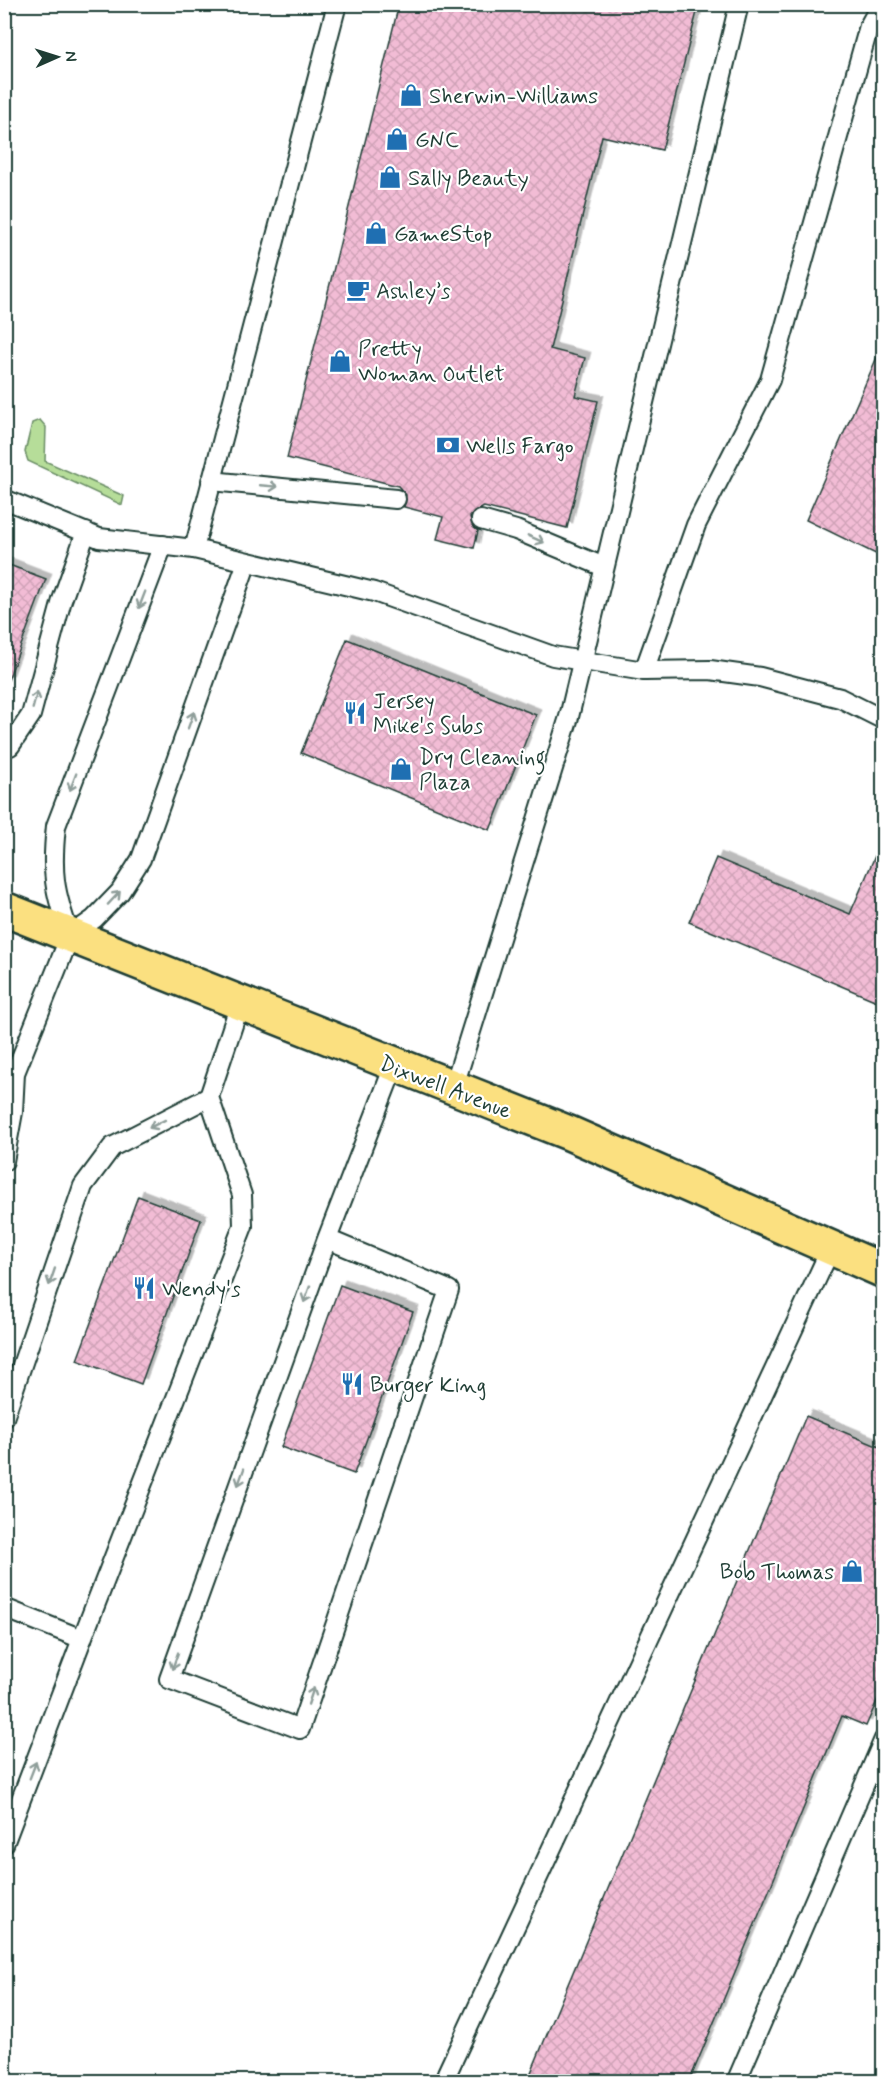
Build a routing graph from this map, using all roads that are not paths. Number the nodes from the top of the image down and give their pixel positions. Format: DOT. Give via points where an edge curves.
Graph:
graph roads {
  1 [pos="337,4"];
  2 [pos="739,4"];
  3 [pos="880,4"];
  4 [pos="211,481"];
  5 [pos="4,499"];
  6 [pos="396,499"];
  7 [pos="481,520"];
  8 [pos="86,532"];
  9 [pos="163,545"];
  10 [pos="194,549"];
  11 [pos="247,562"];
  12 [pos="604,567"];
  13 [pos="582,660"];
  14 [pos="644,671"];
  15 [pos="884,720"];
  16 [pos="4,747"];
  17 [pos="4,909"];
  18 [pos="70,936"];
  19 [pos="240,1004"];
  20 [pos="394,1065"];
  21 [pos="453,1089"];
  22 [pos="209,1097"];
  23 [pos="9,1110"];
  24 [pos="4,1161"];
  25 [pos="327,1239"];
  26 [pos="831,1248"];
  27 [pos="884,1271"];
  28 [pos="4,1418"];
  29 [pos="4,1608"];
  30 [pos="82,1639"];
  31 [pos="884,1739"];
  32 [pos="4,1844"];
  33 [pos="446,2082"];
  34 [pos="736,2082"];
  1 -- 4 [label="lane"];
  2 -- 12 [label="lane"];
  3 -- 14 [label="lane" via="869,26 770,380 696,525"];
  4 -- 6 [label="lane, one-way"];
  4 -- 10 [label="lane"];
  5 -- 8 [label="lane"];
  7 -- 12 [label="lane, one-way" via="516,530"];
  8 -- 9 [label="lane" via="99,538"];
  16 -- 8 [label="lane, one-way" via="10,746 31,715 62,600"];
  9 -- 10 [label="lane"];
  9 -- 18 [label="lane, one-way" via="56,826 52,863 57,899"];
  10 -- 11 [label="lane"];
  11 -- 13 [label="lane" via="374,592 553,656"];
  18 -- 11 [label="lane, one-way" via="114,899 141,860"];
  12 -- 13 [label="lane"];
  13 -- 14 [label="lane"];
  13 -- 21 [label="lane" via="569,717"];
  14 -- 15 [label="lane" via="710,670 760,677 840,698"];
  17 -- 18 [label="main road, Dixwell Avenue"];
  18 -- 19 [label="main road, Dixwell Avenue"];
  18 -- 23 [label="lane" via="15,1073"];
  19 -- 20 [label="main road, Dixwell Avenue"];
  19 -- 22 [label="lane"];
  20 -- 21 [label="main road, Dixwell Avenue"];
  20 -- 25 [label="lane"];
  21 -- 26 [label="main road, Dixwell Avenue" via="569,1133"];
  22 -- 28 [label="lane, one-way" via="112,1147 83,1186"];
  22 -- 30 [label="lane" via="242,1195 243,1226"];
  23 -- 24 [label="lane"];
  25 -- 25 [label="lane, one-way" via="169,1679 300,1729 449,1290"];
  26 -- 27 [label="main road, Dixwell Avenue"];
  26 -- 33 [label="lane"];
  29 -- 30 [label="lane"];
  32 -- 30 [label="lane, one-way"];
  31 -- 34 [label="lane"];
}
